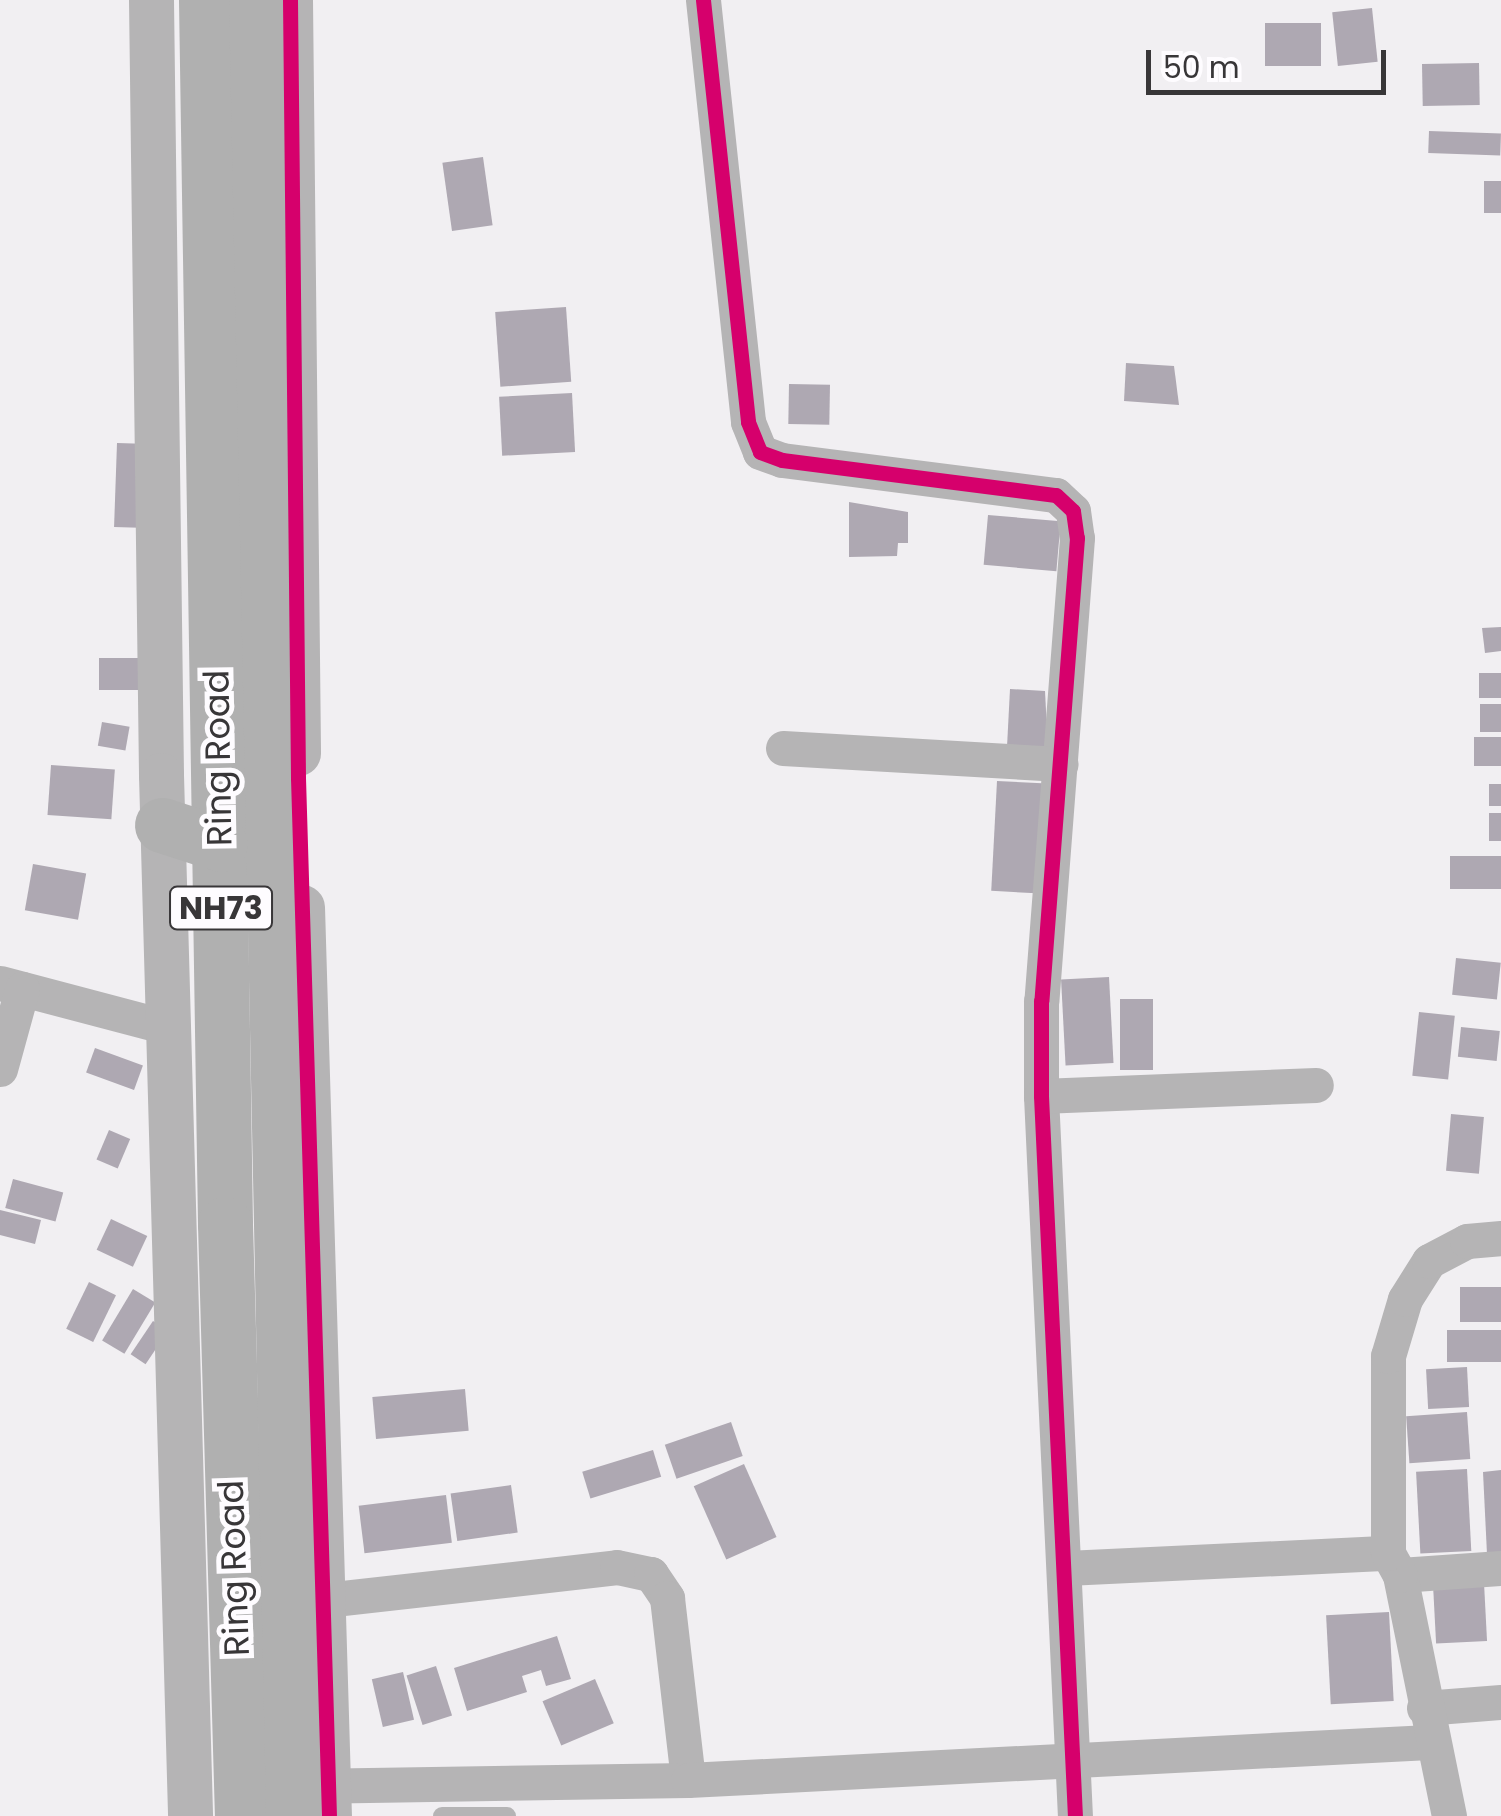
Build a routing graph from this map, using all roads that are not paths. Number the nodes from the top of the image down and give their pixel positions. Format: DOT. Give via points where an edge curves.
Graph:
graph roads {
  1 [pos="151,0"];
  2 [pos="206,0"];
  3 [pos="256,0"];
  4 [pos="290,0"];
  5 [pos="703,0"];
  6 [pos="283,704"];
  7 [pos="783,748"];
  8 [pos="1061,764"];
  9 [pos="162,825"];
  10 [pos="220,844"];
  11 [pos="11,986"];
  12 [pos="168,1027"];
  13 [pos="0,1069"];
  14 [pos="1316,1085"];
  15 [pos="1041,1096"];
  16 [pos="1501,1238"];
  17 [pos="287,1461"];
  18 [pos="230,1464"];
  19 [pos="1394,1564"];
  20 [pos="1066,1568"];
  21 [pos="1501,1568"];
  22 [pos="325,1600"];
  23 [pos="1501,1702"];
  24 [pos="1426,1725"];
  25 [pos="1074,1760"];
  26 [pos="688,1780"];
  27 [pos="311,1801"];
  28 [pos="190,1816"];
  29 [pos="242,1816"];
  30 [pos="442,1816"];
  31 [pos="507,1816"];
  32 [pos="1076,1816"];
  33 [pos="1449,1816"];
  1 -- 9 [label="street"];
  2 -- 10 [label="highway, Ring Road / NH73"];
  3 -- 6 [label="highway, Ring Road / NH73"];
  4 -- 6 [label="street"];
  5 -- 8 [label="street" via="748,422 760,452 1056,495 1073,511 1077,538"];
  6 -- 17 [label="highway, Ring Road / NH73"];
  6 -- 22 [label="street"];
  7 -- 8 [label="street"];
  8 -- 15 [label="street"];
  9 -- 10 [label="highway"];
  9 -- 12 [label="street"];
  10 -- 18 [label="highway, Ring Road / NH73"];
  11 -- 12 [label="street"];
  11 -- 13 [label="street"];
  12 -- 28 [label="street"];
  14 -- 15 [label="street"];
  15 -- 20 [label="street"];
  16 -- 19 [label="street" via="1467,1241 1429,1261 1405,1298 1388,1356"];
  17 -- 18 [label="highway"];
  17 -- 27 [label="highway, Ring Road / NH73"];
  18 -- 29 [label="highway, Ring Road / NH73"];
  19 -- 20 [label="street"];
  19 -- 21 [label="street"];
  19 -- 24 [label="street"];
  20 -- 25 [label="street"];
  22 -- 26 [label="street" via="617,1567 651,1574 666,1598"];
  22 -- 27 [label="street"];
  23 -- 24 [label="street"];
  24 -- 25 [label="street"];
  24 -- 33 [label="street"];
  25 -- 26 [label="street"];
  25 -- 32 [label="street"];
  26 -- 27 [label="street"];
  30 -- 31 [label="lane"];
}
